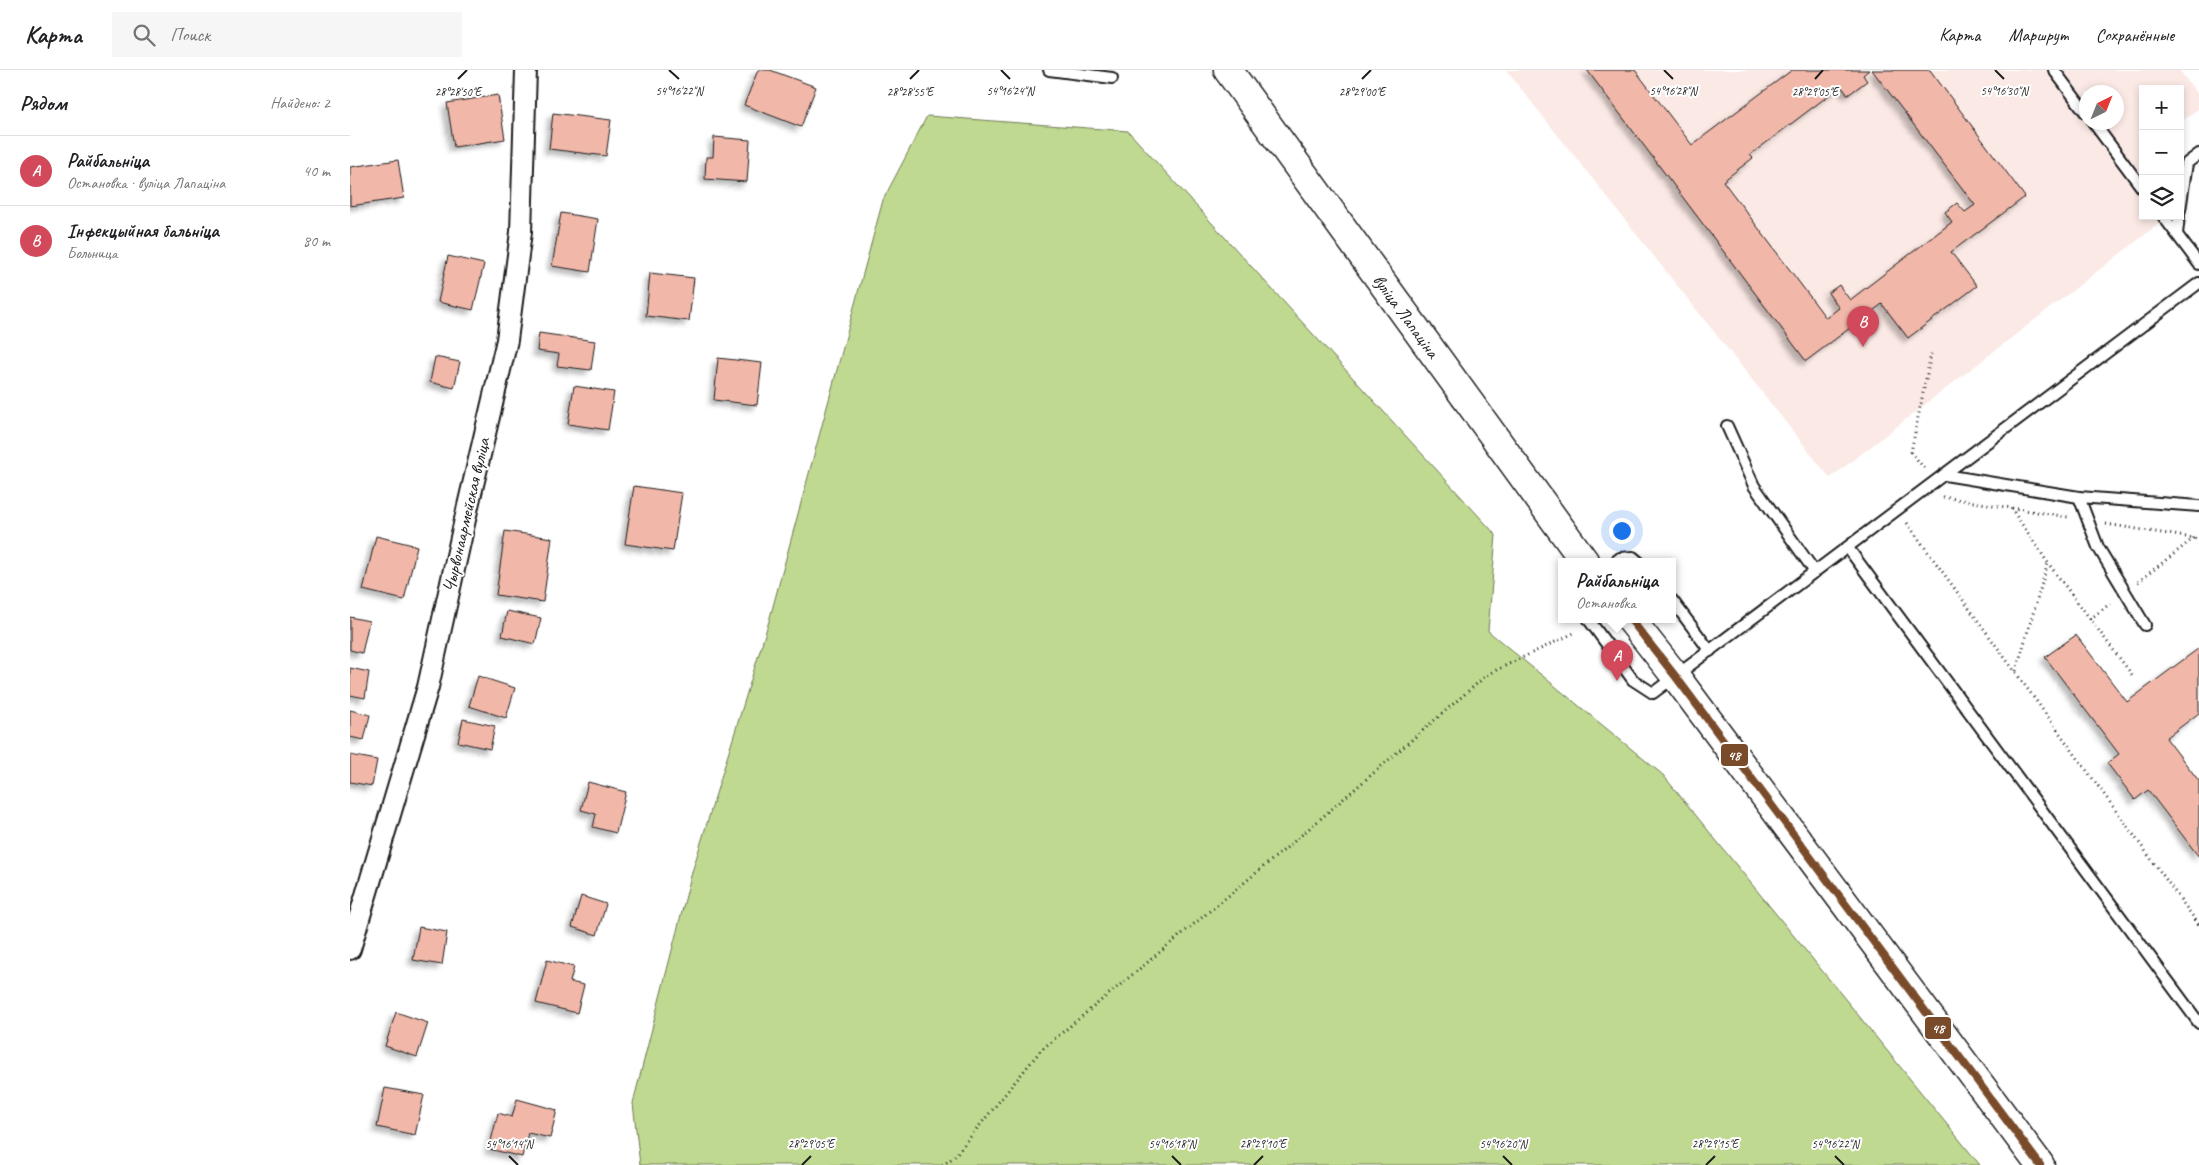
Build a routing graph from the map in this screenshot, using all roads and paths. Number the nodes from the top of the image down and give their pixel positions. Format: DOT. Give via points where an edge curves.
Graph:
graph roads {
  1 [pos="526,70"];
  2 [pos="1049,70"];
  3 [pos="1228,70"];
  4 [pos="2054,70"];
  5 [pos="1112,78"];
  6 [pos="2079,104"];
  7 [pos="2099,130"];
  8 [pos="2199,154"];
  9 [pos="2184,183"];
  10 [pos="2139,184"];
  11 [pos="2166,220"];
  12 [pos="2179,220"];
  13 [pos="2177,234"];
  14 [pos="2199,264"];
  15 [pos="2199,283"];
  16 [pos="1931,354"];
  17 [pos="1727,426"];
  18 [pos="1945,475"];
  19 [pos="1934,483"];
  20 [pos="2078,497"];
  21 [pos="1935,502"];
  22 [pos="2199,506"];
  23 [pos="2010,508"];
  24 [pos="1914,517"];
  25 [pos="2089,521"];
  26 [pos="1907,522"];
  27 [pos="1900,528"];
  28 [pos="2194,538"];
  29 [pos="2199,539"];
  30 [pos="1848,548"];
  31 [pos="1582,558"];
  32 [pos="1620,558"];
  33 [pos="1634,558"];
  34 [pos="2048,563"];
  35 [pos="1815,572"];
  36 [pos="2125,592"];
  37 [pos="1676,605"];
  38 [pos="2090,619"];
  39 [pos="1589,623"];
  40 [pos="1592,623"];
  41 [pos="1633,623"];
  42 [pos="2145,625"];
  43 [pos="1710,651"];
  44 [pos="2016,672"];
  45 [pos="2133,676"];
  46 [pos="1676,677"];
  47 [pos="2199,924"];
  48 [pos="350,949"];
  49 [pos="2199,1023"];
  50 [pos="942,1165"];
  51 [pos="2040,1165"];
  1 -- 48 [label="street, Чырвонаармейская вуліца" via="521,232 507,340 428,687"];
  2 -- 5 [label="lane"];
  3 -- 31 [label="main road, вуліца Лапаціна"];
  4 -- 6 [label="lane"];
  7 -- 10 [label="lane"];
  8 -- 9 [label="lane" via="2187,163"];
  11 -- 13 [label="lane"];
  12 -- 13 [label="lane"];
  13 -- 14 [label="lane"];
  15 -- 18 [label="lane"];
  16 -- 19 [label="path" via="1911,452"];
  17 -- 35 [label="lane" via="1754,486"];
  18 -- 19 [label="lane"];
  18 -- 20 [label="lane"];
  19 -- 30 [label="lane"];
  20 -- 22 [label="lane"];
  20 -- 25 [label="lane"];
  21 -- 23 [label="path" via="1942,496"];
  23 -- 25 [label="path"];
  23 -- 34 [label="path"];
  24 -- 26 [label="path"];
  25 -- 28 [label="path"];
  25 -- 36 [label="lane" via="2098,547"];
  26 -- 27 [label="path"];
  26 -- 44 [label="path"];
  28 -- 29 [label="path"];
  28 -- 36 [label="path"];
  30 -- 35 [label="lane"];
  30 -- 49 [label="lane"];
  32 -- 33 [label="lane"];
  34 -- 38 [label="path"];
  34 -- 44 [label="path"];
  35 -- 43 [label="lane"];
  36 -- 38 [label="path"];
  36 -- 42 [label="lane"];
  37 -- 43 [label="lane"];
  38 -- 45 [label="path"];
  39 -- 50 [label="path" via="1488,674 1290,845 1041,1050 954,1157"];
  40 -- 46 [label="lane" via="1633,680 1653,693"];
  41 -- 46 [label="main road"];
  43 -- 46 [label="lane"];
  44 -- 47 [label="path"];
  46 -- 51 [label="main road"];
}
